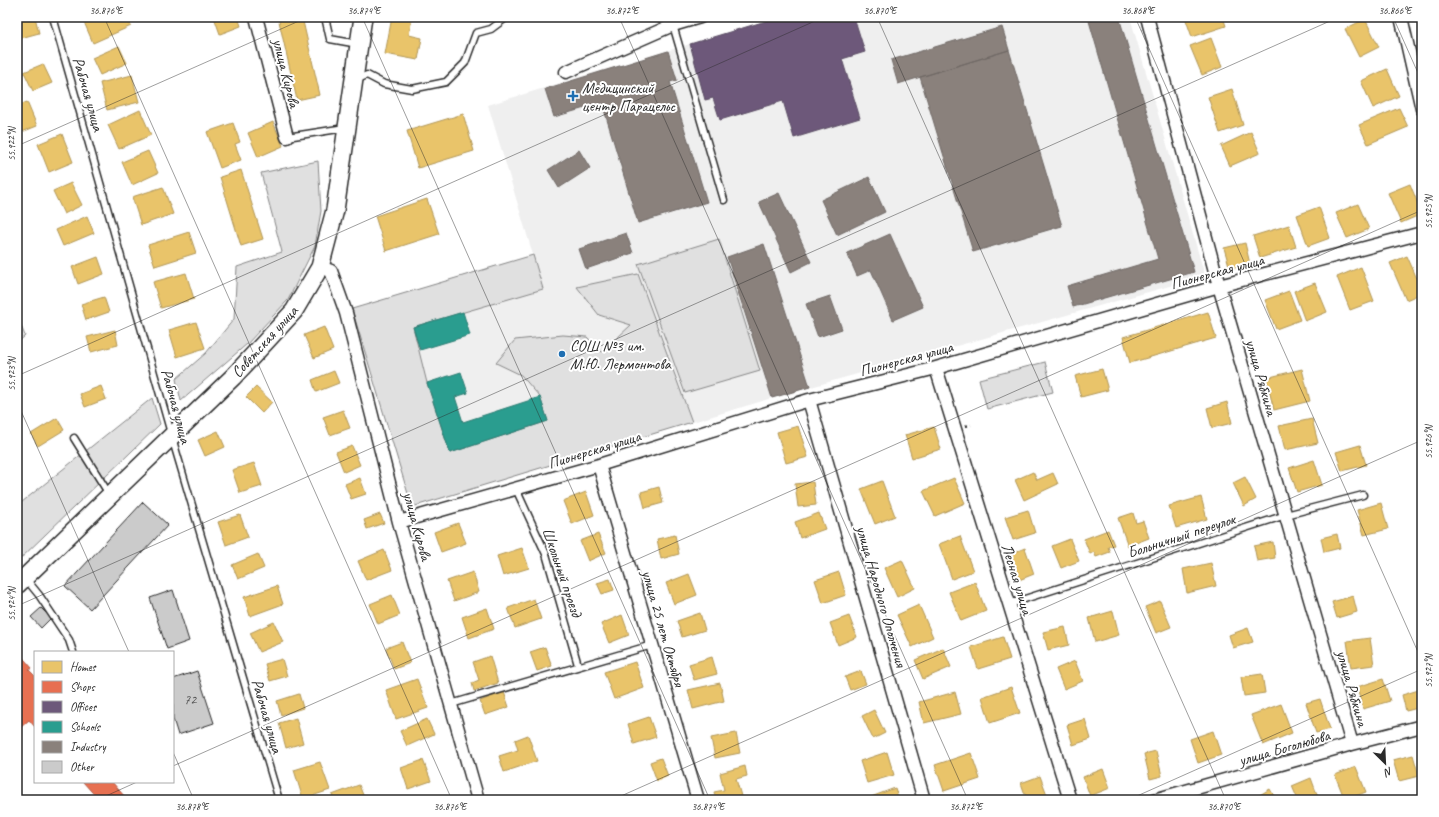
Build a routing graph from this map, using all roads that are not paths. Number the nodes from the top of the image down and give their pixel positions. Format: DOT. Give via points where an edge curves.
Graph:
graph roads {
  1 [pos="53,17"];
  2 [pos="256,17"];
  3 [pos="326,17"];
  4 [pos="363,17"];
  5 [pos="507,17"];
  6 [pos="700,17"];
  7 [pos="1147,17"];
  8 [pos="1401,17"];
  9 [pos="673,25"];
  10 [pos="359,44"];
  11 [pos="566,72"];
  12 [pos="353,81"];
  13 [pos="1422,109"];
  14 [pos="347,128"];
  15 [pos="287,137"];
  16 [pos="724,200"];
  17 [pos="1422,233"];
  18 [pos="320,267"];
  19 [pos="1219,286"];
  20 [pos="936,368"];
  21 [pos="809,400"];
  22 [pos="172,435"];
  23 [pos="74,438"];
  24 [pos="600,465"];
  25 [pos="516,489"];
  26 [pos="1363,495"];
  27 [pos="110,496"];
  28 [pos="1286,515"];
  29 [pos="399,522"];
  30 [pos="21,581"];
  31 [pos="1009,604"];
  32 [pos="652,645"];
  33 [pos="73,651"];
  34 [pos="578,665"];
  35 [pos="451,704"];
  36 [pos="1422,726"];
  37 [pos="1352,744"];
  38 [pos="279,800"];
  39 [pos="478,800"];
  40 [pos="698,800"];
  41 [pos="924,800"];
  42 [pos="1070,800"];
  43 [pos="1154,800"];
  1 -- 22 [label="lane, Рабочая улица"];
  2 -- 15 [label="street, улица Кирова"];
  3 -- 10 [label="lane" via="330,40"];
  4 -- 10 [label="main road, Советская улица"];
  5 -- 12 [label="lane" via="491,29 476,33 465,63 446,82 412,89 384,84 368,75"];
  6 -- 9 [label="street"];
  7 -- 19 [label="street, улица Рябкина"];
  8 -- 13 [label="street"];
  9 -- 11 [label="street"];
  9 -- 16 [label="lane"];
  10 -- 12 [label="main road, Советская улица"];
  12 -- 14 [label="main road, Советская улица"];
  14 -- 15 [label="lane"];
  14 -- 18 [label="main road, Советская улица" via="335,210"];
  17 -- 19 [label="street, Пионерская улица"];
  18 -- 22 [label="main road, Советская улица" via="294,311 233,378"];
  18 -- 29 [label="street, улица Кирова" via="331,271 346,312"];
  19 -- 20 [label="street, Пионерская улица"];
  19 -- 28 [label="street, улица Рябкина"];
  20 -- 21 [label="street, Пионерская улица"];
  20 -- 31 [label="street, Лесная улица"];
  21 -- 24 [label="street, Пионерская улица"];
  21 -- 41 [label="street, улица Народного Ополчения"];
  22 -- 27 [label="main road, Советская улица"];
  22 -- 38 [label="lane, Рабочая улица"];
  23 -- 27 [label="lane"];
  24 -- 25 [label="street, Пионерская улица"];
  24 -- 32 [label="street, улица 25 лет Октября"];
  25 -- 29 [label="street, Пионерская улица"];
  25 -- 34 [label="lane, Школьный проезд" via="546,554"];
  26 -- 28 [label="lane, Больничный переулок"];
  27 -- 30 [label="main road, Советская улица"];
  28 -- 31 [label="lane, Больничный переулок"];
  28 -- 37 [label="street, улица Рябкина"];
  29 -- 35 [label="street, улица Кирова"];
  30 -- 33 [label="lane" via="39,595 70,640"];
  31 -- 42 [label="street, Лесная улица"];
  32 -- 34 [label="lane"];
  32 -- 40 [label="street, улица 25 лет Октября"];
  34 -- 35 [label="lane"];
  35 -- 39 [label="street, улица Кирова"];
  36 -- 37 [label="street, улица Боголюбова"];
  37 -- 43 [label="street, улица Боголюбова"];
}
